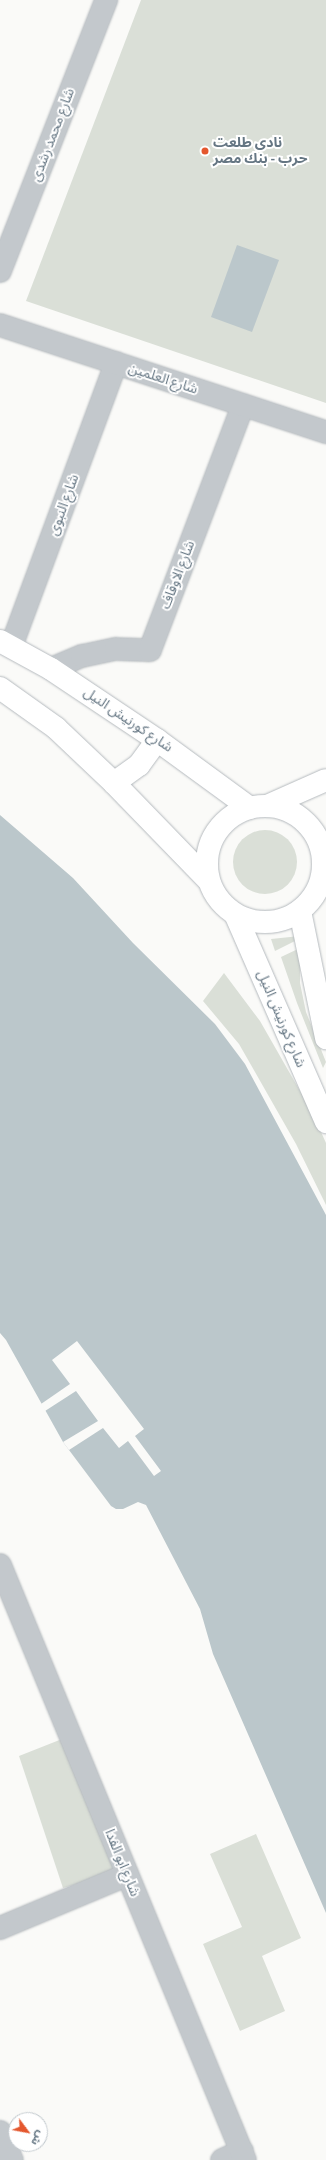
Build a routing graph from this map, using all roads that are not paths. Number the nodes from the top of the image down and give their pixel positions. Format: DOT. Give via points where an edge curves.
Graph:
graph roads {
  1 [pos="106,0"];
  2 [pos="0,271"];
  3 [pos="0,325"];
  4 [pos="116,363"];
  5 [pos="243,405"];
  6 [pos="326,432"];
  7 [pos="6,644"];
  8 [pos="51,669"];
  9 [pos="0,688"];
  10 [pos="157,740"];
  11 [pos="326,780"];
  12 [pos="114,783"];
  13 [pos="258,807"];
  14 [pos="324,852"];
  15 [pos="208,880"];
  16 [pos="300,911"];
  17 [pos="236,916"];
  18 [pos="326,1035"];
  19 [pos="326,1122"];
  20 [pos="0,1565"];
  21 [pos="127,1875"];
  22 [pos="0,1928"];
  23 [pos="0,2132"];
  24 [pos="243,2155"];
  25 [pos="12,2160"];
  26 [pos="222,2160"];
  1 -- 2 [label="street, شارع محمد رشدى"];
  3 -- 4 [label="street, شارع العلمين"];
  4 -- 5 [label="street, شارع العلمين"];
  4 -- 7 [label="street, شارع النبوى"];
  5 -- 6 [label="street, شارع العلمين"];
  5 -- 8 [label="street, شارع الاوقاف" via="150,650 116,649 82,656"];
  7 -- 8 [label="main road, شارع كورنيش النيل"];
  8 -- 10 [label="main road, شارع كورنيش النيل"];
  9 -- 12 [label="main road" via="56,728"];
  10 -- 12 [label="main road" via="139,765"];
  10 -- 13 [label="main road, شارع كورنيش النيل"];
  11 -- 13 [label="main road"];
  12 -- 15 [label="main road"];
  13 -- 14 [label="main road" via="286,810 303,820"];
  13 -- 15 [label="main road" via="233,815 219,828 213,838 206,862"];
  14 -- 16 [label="main road" via="322,875 314,895"];
  15 -- 17 [label="main road" via="219,900"];
  16 -- 17 [label="main road" via="285,919 269,923"];
  16 -- 18 [label="main road"];
  17 -- 19 [label="main road, شارع كورنيش النيل"];
  20 -- 21 [label="street, شارع ابو الفدا"];
  21 -- 22 [label="street"];
  21 -- 24 [label="street, شارع ابو الفدا"];
  23 -- 25 [label="street"];
  24 -- 26 [label="street"];
}
